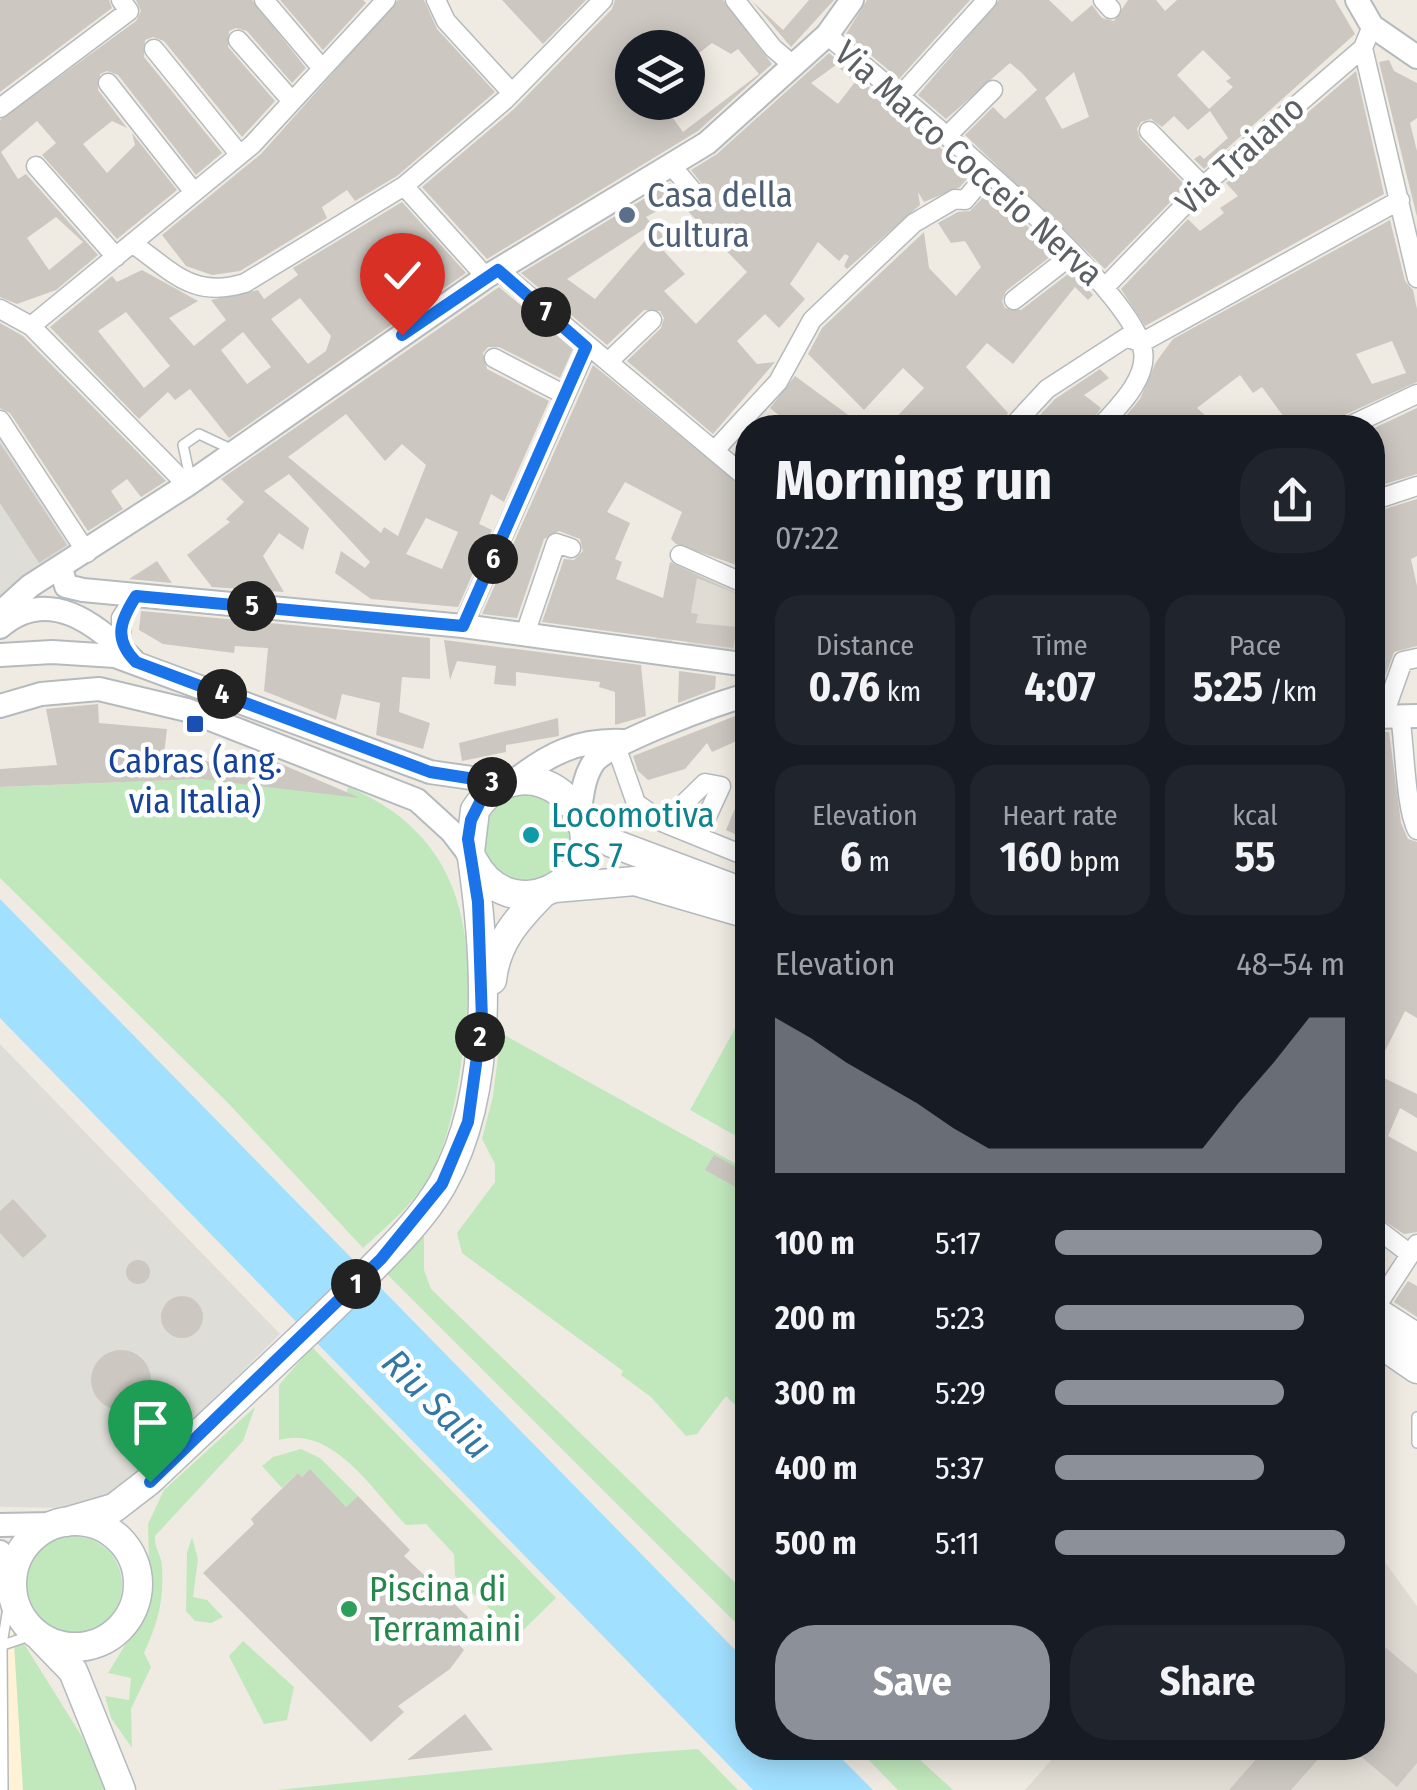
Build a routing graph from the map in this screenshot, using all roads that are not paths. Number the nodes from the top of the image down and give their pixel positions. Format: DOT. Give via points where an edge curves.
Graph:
graph roads {
  1 [pos="120,0"];
  2 [pos="264,0"];
  3 [pos="386,0"];
  4 [pos="436,0"];
  5 [pos="603,0"];
  6 [pos="735,0"];
  7 [pos="852,0"];
  8 [pos="988,0"];
  9 [pos="1368,10"];
  10 [pos="827,35"];
  11 [pos="238,40"];
  12 [pos="1362,48"];
  13 [pos="154,49"];
  14 [pos="1417,57"];
  15 [pos="320,66"];
  16 [pos="794,66"];
  17 [pos="108,83"];
  18 [pos="993,90"];
  19 [pos="512,94"];
  20 [pos="900,96"];
  21 [pos="291,100"];
  22 [pos="0,108"];
  23 [pos="1149,131"];
  24 [pos="948,135"];
  25 [pos="240,154"];
  26 [pos="36,166"];
  27 [pos="671,166"];
  28 [pos="987,174"];
  29 [pos="404,186"];
  30 [pos="1203,186"];
  31 [pos="192,192"];
  32 [pos="697,196"];
  33 [pos="1400,200"];
  34 [pos="1411,221"];
  35 [pos="132,244"];
  36 [pos="1072,254"];
  37 [pos="116,257"];
  38 [pos="492,273"];
  39 [pos="1417,278"];
  40 [pos="1107,285"];
  41 [pos="1014,300"];
  42 [pos="0,309"];
  43 [pos="652,320"];
  44 [pos="30,326"];
  45 [pos="1141,343"];
  46 [pos="586,347"];
  47 [pos="494,358"];
  48 [pos="608,362"];
  49 [pos="1417,394"];
  50 [pos="566,395"];
  51 [pos="747,415"];
  52 [pos="1023,415"];
  53 [pos="1110,415"];
  54 [pos="1373,415"];
  55 [pos="0,420"];
  56 [pos="735,428"];
  57 [pos="715,450"];
  58 [pos="235,452"];
  59 [pos="735,468"];
  60 [pos="189,484"];
  61 [pos="1417,486"];
  62 [pos="1385,497"];
  63 [pos="571,548"];
  64 [pos="87,552"];
  65 [pos="680,555"];
  66 [pos="61,568"];
  67 [pos="735,580"];
  68 [pos="76,588"];
  69 [pos="136,596"];
  70 [pos="0,613"];
  71 [pos="82,615"];
  72 [pos="0,626"];
  73 [pos="463,626"];
  74 [pos="525,634"];
  75 [pos="0,655"];
  76 [pos="129,655"];
  77 [pos="1417,658"];
  78 [pos="735,665"];
  79 [pos="735,698"];
  80 [pos="0,706"];
  81 [pos="1393,716"];
  82 [pos="622,745"];
  83 [pos="510,782"];
  84 [pos="581,820"];
  85 [pos="664,823"];
  86 [pos="1417,830"];
  87 [pos="698,836"];
  88 [pos="735,851"];
  89 [pos="471,855"];
  90 [pos="594,882"];
  91 [pos="735,889"];
  92 [pos="549,890"];
  93 [pos="735,910"];
  94 [pos="516,923"];
  95 [pos="482,1020"];
  96 [pos="1385,1233"];
  97 [pos="1414,1249"];
  98 [pos="1385,1299"];
  99 [pos="1385,1321"];
  100 [pos="1385,1323"];
  101 [pos="1417,1329"];
  102 [pos="1385,1331"];
  103 [pos="1417,1338"];
  104 [pos="1416,1369"];
  105 [pos="1417,1417"];
  106 [pos="1417,1442"];
  107 [pos="150,1482"];
  108 [pos="60,1523"];
  109 [pos="0,1525"];
  110 [pos="134,1560"];
  111 [pos="8,1572"];
  112 [pos="38,1636"];
  113 [pos="112,1636"];
  114 [pos="1,1645"];
  115 [pos="7,1790"];
  116 [pos="122,1790"];
  117 [pos="138,1790"];
  1 -- 22 [label="street" via="128,11"];
  2 -- 15 [label="street"];
  3 -- 15 [label="street"];
  4 -- 19 [label="street" via="446,22"];
  5 -- 19 [label="street"];
  6 -- 16 [label="street"];
  7 -- 10 [label="street"];
  8 -- 20 [label="street"];
  9 -- 12 [label="street, Via Traiano"];
  9 -- 14 [label="street"];
  10 -- 16 [label="street"];
  10 -- 20 [label="street, Via Marco Cocceio Nerva"];
  11 -- 21 [label="street"];
  12 -- 30 [label="street, Via Traiano"];
  12 -- 33 [label="street"];
  13 -- 25 [label="street"];
  15 -- 21 [label="street"];
  16 -- 27 [label="street" via="708,143"];
  17 -- 31 [label="street"];
  18 -- 24 [label="street"];
  19 -- 29 [label="street"];
  20 -- 24 [label="street, Via Marco Cocceio Nerva"];
  21 -- 25 [label="street"];
  23 -- 30 [label="street"];
  24 -- 28 [label="street, Via Marco Cocceio Nerva"];
  25 -- 31 [label="street"];
  26 -- 37 [label="street"];
  27 -- 32 [label="street"];
  27 -- 38 [label="street"];
  28 -- 36 [label="street, Via Marco Cocceio Nerva"];
  28 -- 51 [label="street" via="964,200 914,223 812,320 778,382"];
  29 -- 35 [label="street" via="245,283 220,291 193,287"];
  29 -- 38 [label="street"];
  30 -- 40 [label="street, Via Traiano"];
  31 -- 35 [label="street"];
  33 -- 34 [label="street"];
  33 -- 45 [label="street"];
  34 -- 39 [label="street"];
  35 -- 37 [label="street"];
  36 -- 40 [label="street, Via Marco Cocceio Nerva"];
  36 -- 41 [label="street"];
  37 -- 44 [label="street"];
  38 -- 46 [label="street"];
  38 -- 58 [label="street"];
  40 -- 45 [label="street, Via Marco Cocceio Nerva"];
  42 -- 44 [label="street"];
  43 -- 48 [label="street"];
  44 -- 60 [label="street"];
  45 -- 52 [label="street" via="1127,337 1089,360"];
  45 -- 53 [label="street" via="1141,374"];
  46 -- 48 [label="street"];
  46 -- 50 [label="street"];
  47 -- 50 [label="street"];
  48 -- 57 [label="street"];
  49 -- 54 [label="street"];
  50 -- 73 [label="street"];
  55 -- 64 [label="street"];
  56 -- 57 [label="street"];
  57 -- 59 [label="street"];
  58 -- 60 [label="street"];
  58 -- 60 [label="lane" via="199,434 183,446"];
  60 -- 64 [label="street"];
  61 -- 62 [label="street"];
  63 -- 74 [label="street" via="556,543"];
  64 -- 66 [label="street"];
  64 -- 68 [label="street"];
  65 -- 67 [label="street"];
  66 -- 68 [label="street" via="66,586"];
  66 -- 70 [label="street"];
  68 -- 69 [label="street"];
  68 -- 71 [label="street"];
  69 -- 73 [label="street"];
  69 -- 76 [label="street" via="121,618"];
  71 -- 72 [label="street" via="29,611"];
  71 -- 76 [label="street"];
  73 -- 74 [label="street"];
  74 -- 78 [label="street"];
  75 -- 76 [label="street"];
  76 -- 83 [label="street" via="430,772"];
  77 -- 81 [label="street" via="1402,661"];
  79 -- 82 [label="street"];
  80 -- 89 [label="street" via="99,689 187,710 390,786 417,800"];
  81 -- 86 [label="street"];
  82 -- 83 [label="street" via="598,740 550,753"];
  82 -- 84 [label="street" via="595,760"];
  82 -- 85 [label="street" via="629,792"];
  83 -- 84 [label="main road" via="548,785 564,794"];
  83 -- 89 [label="main road" via="475,810"];
  84 -- 91 [label="main road" via="612,843"];
  84 -- 92 [label="main road" via="580,858"];
  85 -- 87 [label="street"];
  85 -- 87 [label="street" via="705,783 721,786"];
  87 -- 88 [label="street"];
  89 -- 92 [label="main road" via="494,885 510,893"];
  89 -- 95 [label="main road"];
  90 -- 92 [label="main road"];
  90 -- 93 [label="main road" via="635,880"];
  90 -- 94 [label="main road"];
  92 -- 94 [label="main road"];
  94 -- 95 [label="main road" via="494,960"];
  95 -- 107 [label="main road" via="468,1122 442,1184 381,1259"];
  96 -- 97 [label="street"];
  97 -- 98 [label="street"];
  99 -- 101 [label="lane"];
  100 -- 103 [label="main road"];
  102 -- 104 [label="main road"];
  105 -- 106 [label="lane"];
  107 -- 108 [label="main road" via="114,1508"];
  107 -- 110 [label="main road" via="138,1508"];
  108 -- 109 [label="street"];
  108 -- 110 [label="main road" via="98,1524"];
  108 -- 111 [label="main road" via="30,1539"];
  110 -- 113 [label="main road" via="136,1602"];
  111 -- 112 [label="main road" via="15,1607"];
  111 -- 114 [label="lane"];
  112 -- 113 [label="main road" via="77,1648"];
  112 -- 114 [label="lane"];
  112 -- 116 [label="main road" via="73,1672"];
  113 -- 117 [label="main road" via="98,1656 93,1696"];
  114 -- 115 [label="lane"];
}
